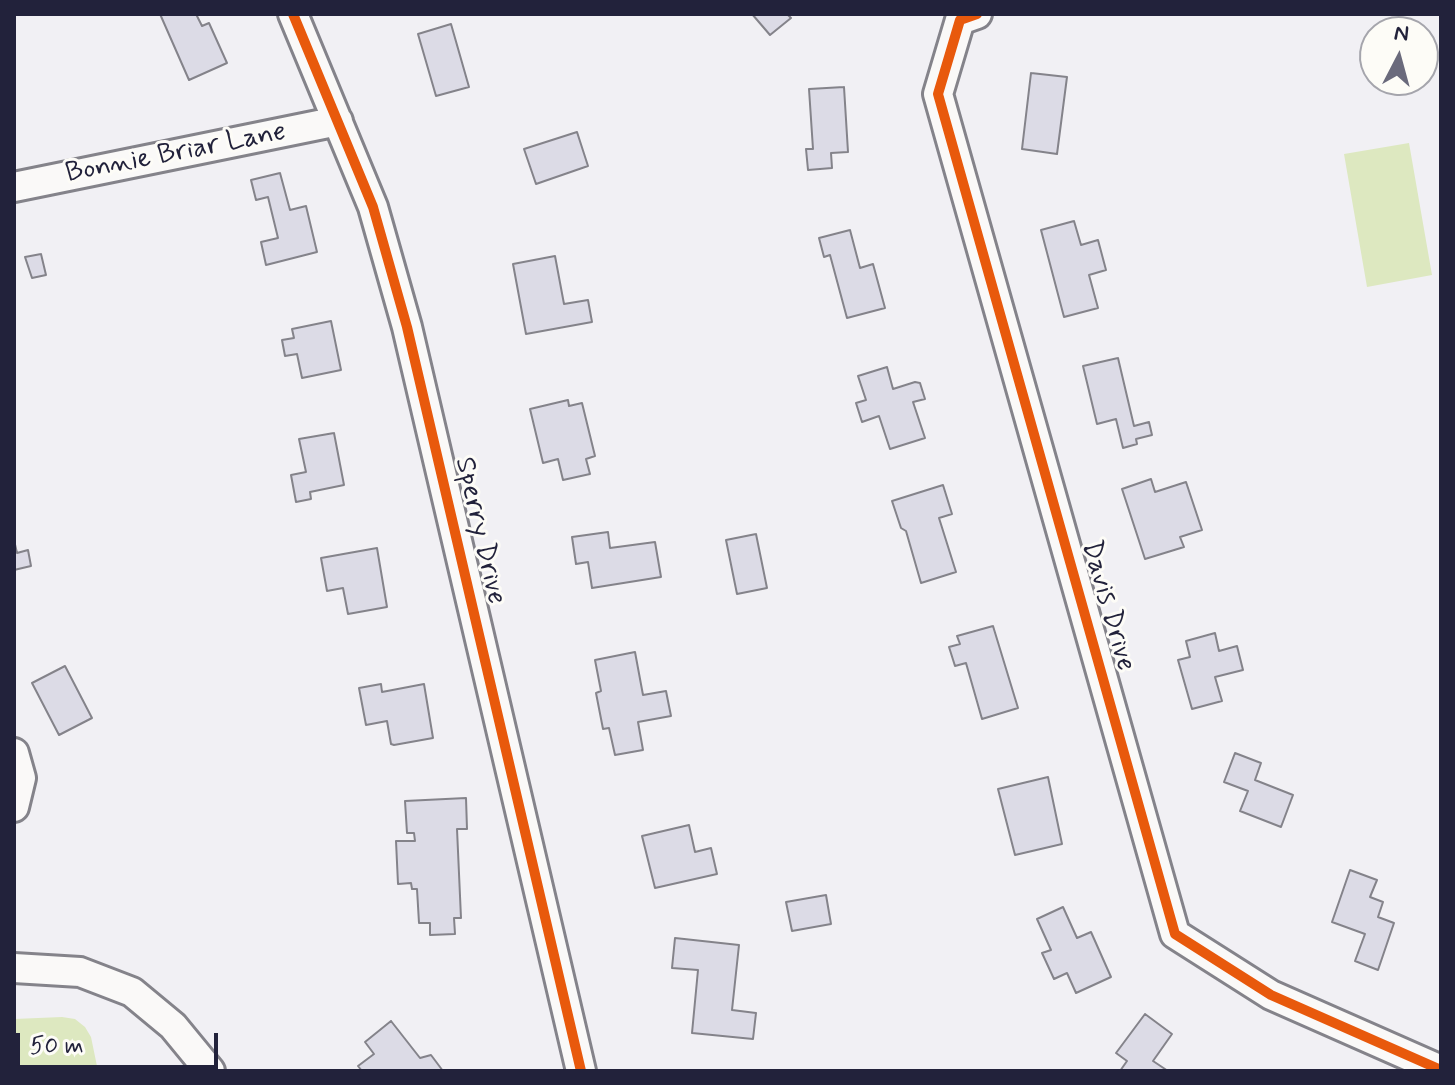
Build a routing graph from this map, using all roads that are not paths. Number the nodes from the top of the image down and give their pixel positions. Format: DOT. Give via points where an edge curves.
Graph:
graph roads {
  1 [pos="293,14"];
  2 [pos="963,16"];
  3 [pos="338,121"];
  4 [pos="14,187"];
  5 [pos="18,765"];
  6 [pos="14,807"];
  7 [pos="14,968"];
  8 [pos="1441,1070"];
  9 [pos="210,1071"];
  10 [pos="581,1071"];
  1 -- 3 [label="street, Sperry Drive"];
  2 -- 8 [label="street, Davis Drive" via="938,94 1175,934 1271,995"];
  3 -- 4 [label="street, Bonnie Briar Lane"];
  3 -- 10 [label="street, Sperry Drive" via="373,207 407,327"];
  5 -- 6 [label="street"];
  7 -- 9 [label="street" via="80,972 132,992 173,1026"];
}
